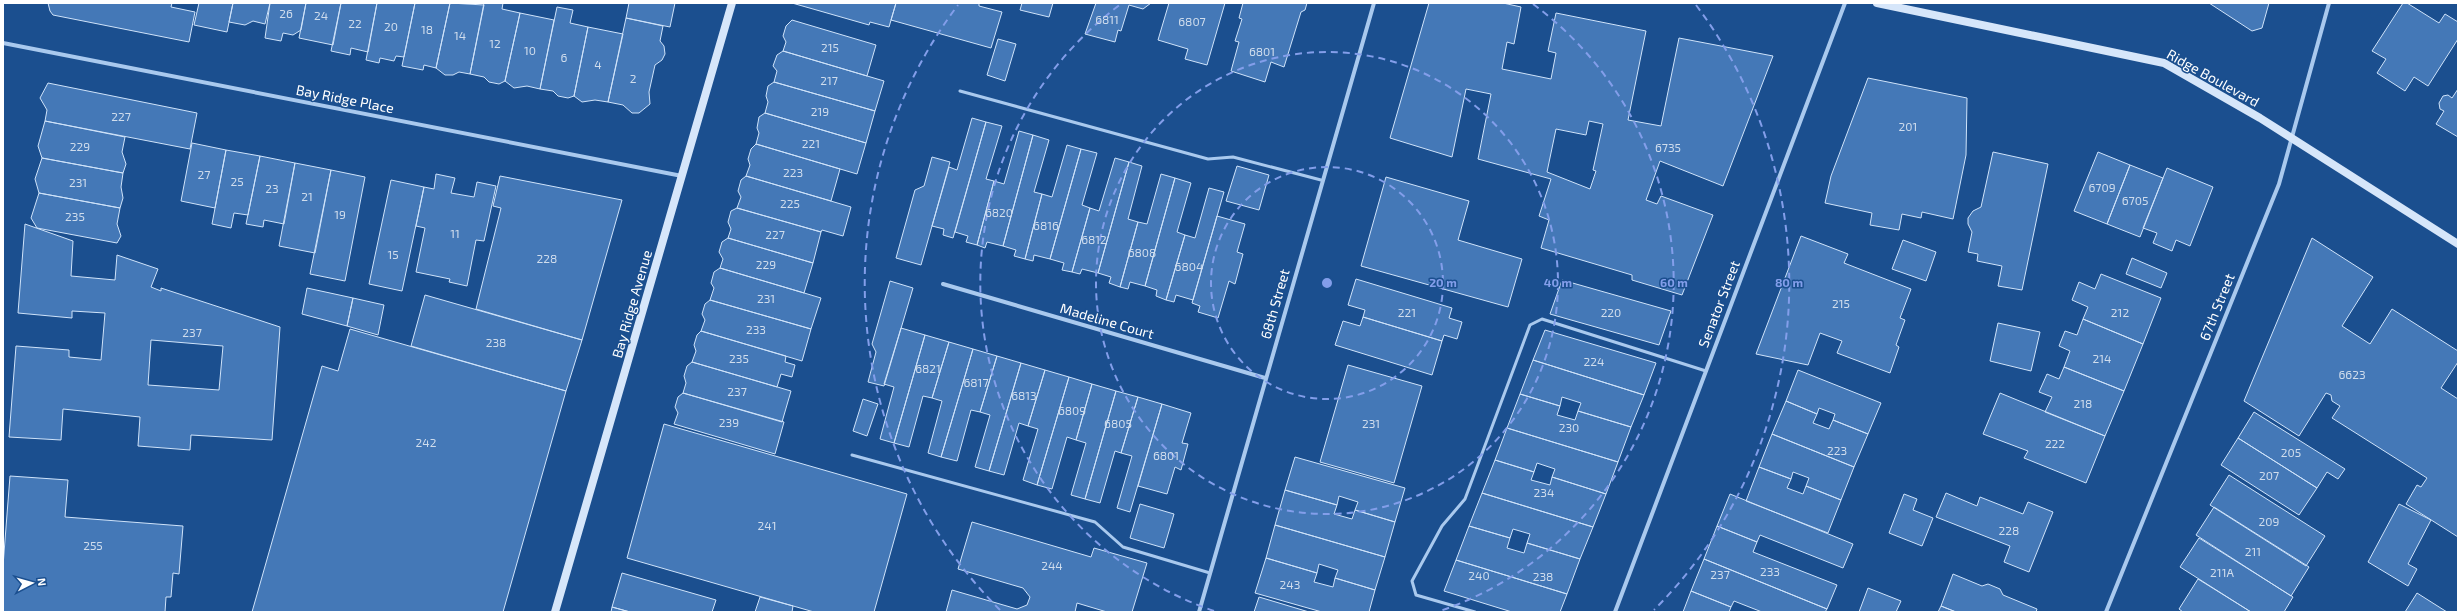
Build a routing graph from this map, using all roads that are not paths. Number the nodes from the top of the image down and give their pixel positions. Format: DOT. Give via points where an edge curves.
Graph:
graph roads {
  1 [pos="732,3"];
  2 [pos="1374,3"];
  3 [pos="1845,3"];
  4 [pos="1877,3"];
  5 [pos="2329,3"];
  6 [pos="3,43"];
  7 [pos="960,90"];
  8 [pos="2291,137"];
  9 [pos="682,176"];
  10 [pos="1321,180"];
  11 [pos="2458,244"];
  12 [pos="943,284"];
  13 [pos="1706,371"];
  14 [pos="1265,378"];
  15 [pos="852,455"];
  16 [pos="1210,573"];
  17 [pos="555,612"];
  18 [pos="1199,612"];
  19 [pos="1475,612"];
  20 [pos="1615,612"];
  21 [pos="2106,612"];
  1 -- 9 [label="street, Bay Ridge Avenue"];
  2 -- 10 [label="street, 68th Street"];
  3 -- 13 [label="street, Senator Street"];
  4 -- 8 [label="street, Ridge Boulevard" via="2164,63"];
  5 -- 8 [label="street, 67th Street"];
  6 -- 9 [label="street, Bay Ridge Place"];
  7 -- 10 [label="lane" via="1208,159 1233,157"];
  8 -- 11 [label="street, Ridge Boulevard"];
  8 -- 21 [label="street, 67th Street" via="2279,184"];
  9 -- 17 [label="street, Bay Ridge Avenue"];
  10 -- 14 [label="street, 68th Street"];
  12 -- 14 [label="street, Madeline Court"];
  13 -- 19 [label="lane" via="1542,319 1530,325 1465,499 1442,526 1412,581 1416,595"];
  13 -- 20 [label="street, Senator Street"];
  14 -- 16 [label="street, 68th Street"];
  15 -- 16 [label="lane" via="1095,522 1123,547"];
  16 -- 18 [label="street, 68th Street"];
}
